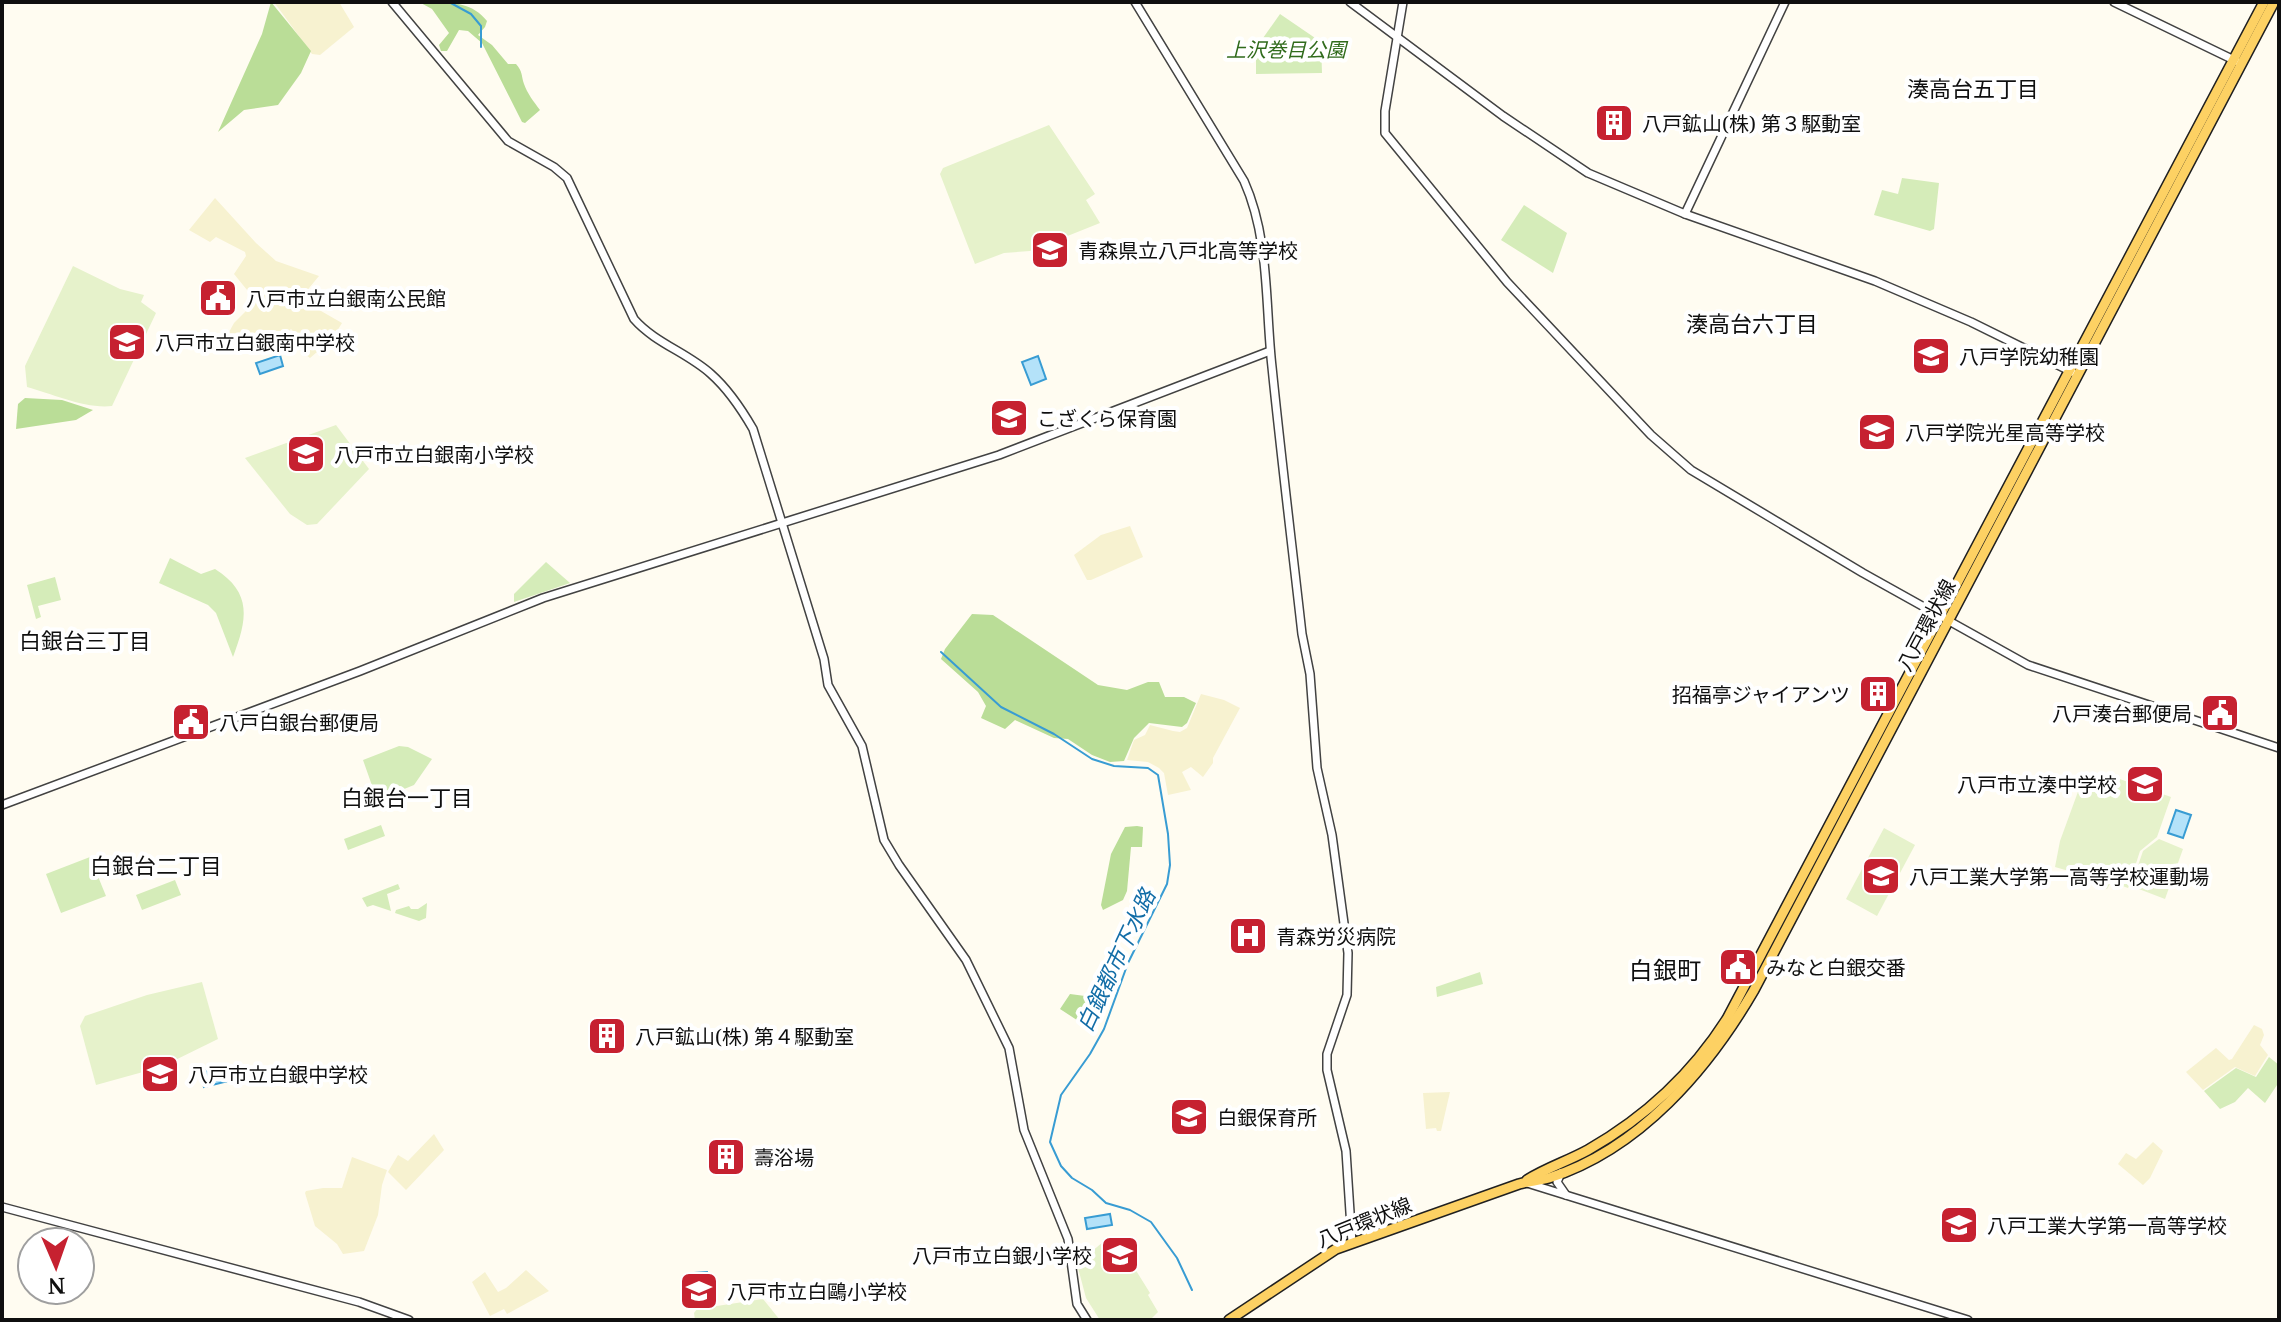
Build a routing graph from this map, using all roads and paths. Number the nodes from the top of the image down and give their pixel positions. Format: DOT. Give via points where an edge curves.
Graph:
graph roads {
  1 [pos="392,2"];
  2 [pos="1135,2"];
  3 [pos="1350,2"];
  4 [pos="1403,2"];
  5 [pos="1785,2"];
  6 [pos="2114,2"];
  7 [pos="2264,2"];
  8 [pos="2274,2"];
  9 [pos="1399,38"];
  10 [pos="2238,62"];
  11 [pos="1685,214"];
  12 [pos="1270,351"];
  13 [pos="2073,372"];
  14 [pos="782,522"];
  15 [pos="1944,618"];
  16 [pos="2279,748"];
  17 [pos="2,805"];
  18 [pos="1561,1173"];
  19 [pos="1524,1182"];
  20 [pos="1568,1196"];
  21 [pos="2,1207"];
  22 [pos="1352,1243"];
  23 [pos="409,1320"];
  24 [pos="1087,1320"];
  25 [pos="1229,1320"];
  26 [pos="1968,1320"];
  1 -- 14 [label="street" via="508,141 567,178 643,330 710,373 742,411 753,429"];
  2 -- 12 [label="street" via="1250,194 1269,301"];
  3 -- 9 [label="street"];
  4 -- 9 [label="street"];
  5 -- 11 [label="street"];
  6 -- 10 [label="street"];
  7 -- 10 [label="main road, 八戸環状線"];
  8 -- 10 [label="main road, 八戸環状線"];
  9 -- 11 [label="street" via="1588,173"];
  9 -- 15 [label="street" via="1385,133 1507,282 1651,435 1691,470"];
  10 -- 13 [label="main road, 八戸環状線"];
  11 -- 13 [label="street" via="1875,281"];
  12 -- 14 [label="street" via="999,455"];
  12 -- 22 [label="street" via="1317,768 1348,953 1347,995 1327,1054 1327,1070 1346,1151"];
  13 -- 15 [label="main road, 八戸環状線"];
  14 -- 17 [label="street" via="543,598"];
  14 -- 24 [label="street" via="828,685 862,746 881,833 966,960 1009,1048 1024,1130 1068,1239 1077,1304"];
  15 -- 16 [label="street" via="2028,665"];
  15 -- 18 [label="main road, 八戸環状線" via="1725,1037 1686,1087 1655,1114 1610,1147"];
  15 -- 19 [label="main road, 八戸環状線" via="1718,1033 1684,1075 1633,1120"];
  18 -- 19 [label="main road, 八戸環状線"];
  18 -- 20 [label="street" via="1557,1182"];
  19 -- 20 [label="street"];
  19 -- 22 [label="main road, 八戸環状線"];
  20 -- 26 [label="street"];
  21 -- 23 [label="street"];
  22 -- 25 [label="main road, 八戸環状線" via="1317,1260"];
}
